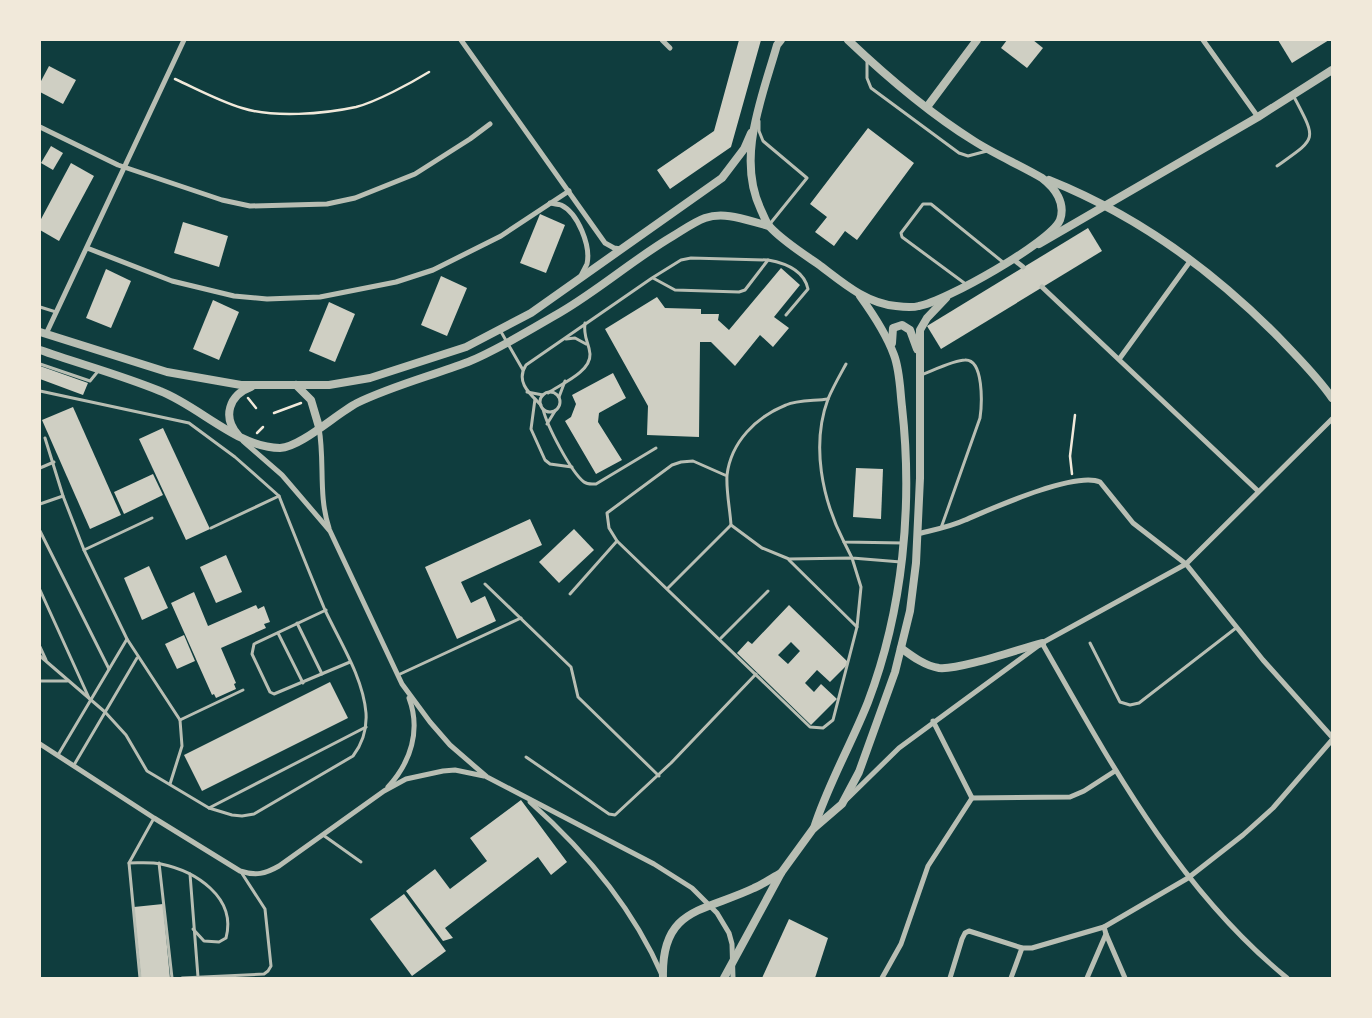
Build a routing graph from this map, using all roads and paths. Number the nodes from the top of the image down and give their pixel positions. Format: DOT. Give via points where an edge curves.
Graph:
graph roads {
  1 [pos="184,40"];
  2 [pos="461,40"];
  3 [pos="662,40"];
  4 [pos="848,40"];
  5 [pos="977,40"];
  6 [pos="1203,40"];
  7 [pos="778,42"];
  8 [pos="670,48"];
  9 [pos="867,58"];
  10 [pos="1332,70"];
  11 [pos="429,72"];
  12 [pos="167,76"];
  13 [pos="1293,95"];
  14 [pos="927,107"];
  15 [pos="758,113"];
  16 [pos="1258,117"];
  17 [pos="490,124"];
  18 [pos="754,124"];
  19 [pos="40,127"];
  20 [pos="990,150"];
  21 [pos="1276,166"];
  22 [pos="124,168"];
  23 [pos="1042,178"];
  24 [pos="569,190"];
  25 [pos="549,203"];
  26 [pos="1106,206"];
  27 [pos="769,226"];
  28 [pos="86,248"];
  29 [pos="624,249"];
  30 [pos="1022,253"];
  31 [pos="1013,259"];
  32 [pos="768,260"];
  33 [pos="1191,260"];
  34 [pos="1005,264"];
  35 [pos="1023,267"];
  36 [pos="580,278"];
  37 [pos="652,278"];
  38 [pos="967,285"];
  39 [pos="1042,287"];
  40 [pos="952,294"];
  41 [pos="860,296"];
  42 [pos="40,307"];
  43 [pos="56,313"];
  44 [pos="786,315"];
  45 [pos="585,322"];
  46 [pos="500,330"];
  47 [pos="43,333"];
  48 [pos="563,340"];
  49 [pos="506,342"];
  50 [pos="586,344"];
  51 [pos="40,350"];
  52 [pos="894,355"];
  53 [pos="919,355"];
  54 [pos="1120,358"];
  55 [pos="40,364"];
  56 [pos="846,364"];
  57 [pos="99,370"];
  58 [pos="523,370"];
  59 [pos="920,375"];
  60 [pos="566,380"];
  61 [pos="255,385"];
  62 [pos="296,385"];
  63 [pos="40,392"];
  64 [pos="527,392"];
  65 [pos="548,393"];
  66 [pos="544,396"];
  67 [pos="558,397"];
  68 [pos="1332,398"];
  69 [pos="535,399"];
  70 [pos="828,399"];
  71 [pos="311,400"];
  72 [pos="542,407"];
  73 [pos="556,411"];
  74 [pos="274,413"];
  75 [pos="1075,415"];
  76 [pos="1332,419"];
  77 [pos="547,424"];
  78 [pos="319,427"];
  79 [pos="45,438"];
  80 [pos="241,439"];
  81 [pos="656,448"];
  82 [pos="54,462"];
  83 [pos="573,467"];
  84 [pos="40,468"];
  85 [pos="727,476"];
  86 [pos="1072,483"];
  87 [pos="1258,491"];
  88 [pos="62,496"];
  89 [pos="279,496"];
  90 [pos="40,504"];
  91 [pos="152,518"];
  92 [pos="731,525"];
  93 [pos="212,528"];
  94 [pos="941,528"];
  95 [pos="40,531"];
  96 [pos="330,531"];
  97 [pos="917,534"];
  98 [pos="618,541"];
  99 [pos="844,542"];
  100 [pos="903,543"];
  101 [pos="84,550"];
  102 [pos="852,558"];
  103 [pos="788,559"];
  104 [pos="901,562"];
  105 [pos="1186,564"];
  106 [pos="486,584"];
  107 [pos="668,588"];
  108 [pos="40,590"];
  109 [pos="768,591"];
  110 [pos="570,594"];
  111 [pos="326,610"];
  112 [pos="521,618"];
  113 [pos="297,623"];
  114 [pos="857,627"];
  115 [pos="1236,628"];
  116 [pos="278,633"];
  117 [pos="721,638"];
  118 [pos="127,639"];
  119 [pos="1042,643"];
  120 [pos="1090,643"];
  121 [pos="40,647"];
  122 [pos="901,648"];
  123 [pos="40,656"];
  124 [pos="138,658"];
  125 [pos="46,660"];
  126 [pos="350,662"];
  127 [pos="109,669"];
  128 [pos="322,674"];
  129 [pos="756,674"];
  130 [pos="398,675"];
  131 [pos="40,681"];
  132 [pos="68,681"];
  133 [pos="303,683"];
  134 [pos="402,684"];
  135 [pos="243,690"];
  136 [pos="90,701"];
  137 [pos="105,712"];
  138 [pos="180,720"];
  139 [pos="934,721"];
  140 [pos="366,726"];
  141 [pos="1332,739"];
  142 [pos="40,744"];
  143 [pos="58,755"];
  144 [pos="526,757"];
  145 [pos="74,765"];
  146 [pos="1116,771"];
  147 [pos="659,776"];
  148 [pos="487,777"];
  149 [pos="170,784"];
  150 [pos="384,791"];
  151 [pos="524,796"];
  152 [pos="972,798"];
  153 [pos="842,804"];
  154 [pos="209,808"];
  155 [pos="154,818"];
  156 [pos="813,829"];
  157 [pos="323,834"];
  158 [pos="361,862"];
  159 [pos="130,863"];
  160 [pos="159,863"];
  161 [pos="240,871"];
  162 [pos="781,873"];
  163 [pos="190,874"];
  164 [pos="1188,878"];
  165 [pos="710,904"];
  166 [pos="1104,927"];
  167 [pos="193,929"];
  168 [pos="1106,934"];
  169 [pos="1022,948"];
  170 [pos="733,961"];
  171 [pos="198,977"];
  172 [pos="140,978"];
  173 [pos="172,978"];
  174 [pos="182,978"];
  175 [pos="663,978"];
  176 [pos="724,978"];
  177 [pos="733,978"];
  178 [pos="882,978"];
  179 [pos="950,978"];
  180 [pos="1011,978"];
  181 [pos="1088,978"];
  182 [pos="1125,978"];
  183 [pos="1287,978"];
  1 -- 12 [label="street"];
  2 -- 24 [label="street"];
  3 -- 8 [label="street"];
  4 -- 9 [label="street"];
  5 -- 14 [label="street"];
  6 -- 16 [label="street"];
  7 -- 15 [label="street"];
  9 -- 14 [label="street"];
  9 -- 20 [label="lane" via="868,84 880,94 959,153 973,156"];
  10 -- 13 [label="street"];
  11 -- 12 [label="path" via="358,107 303,113 243,109"];
  12 -- 22 [label="street"];
  13 -- 16 [label="street"];
  13 -- 21 [label="lane" via="1310,127 1310,137 1306,146"];
  14 -- 20 [label="street"];
  15 -- 18 [label="street"];
  15 -- 27 [label="lane" via="763,141 806,176"];
  16 -- 26 [label="street"];
  17 -- 22 [label="street" via="415,174 355,198 327,204 250,206"];
  18 -- 27 [label="street" via="750,181"];
  18 -- 29 [label="street" via="744,148 722,178"];
  19 -- 22 [label="street"];
  20 -- 23 [label="street"];
  22 -- 28 [label="street"];
  23 -- 26 [label="street"];
  23 -- 30 [label="street" via="1056,192 1062,213 1058,224"];
  24 -- 25 [label="street"];
  24 -- 29 [label="street" via="605,243"];
  25 -- 28 [label="street" via="501,236 433,270 396,282 320,297 267,299 234,296 172,280"];
  25 -- 36 [label="street" via="561,205 569,212 584,238 587,263"];
  26 -- 30 [label="street"];
  26 -- 33 [label="street"];
  27 -- 41 [label="street"];
  27 -- 49 [label="street" via="726,216 699,221 563,311"];
  28 -- 43 [label="street"];
  29 -- 36 [label="street"];
  30 -- 31 [label="street"];
  31 -- 34 [label="street"];
  31 -- 35 [label="street"];
  32 -- 37 [label="lane" via="691,258 681,260"];
  32 -- 37 [label="lane" via="745,290 739,292 675,290"];
  32 -- 44 [label="lane" via="785,263 806,279 808,289"];
  33 -- 54 [label="street"];
  33 -- 68 [label="street" via="1267,325"];
  34 -- 38 [label="street"];
  34 -- 38 [label="lane" via="931,204 924,204 901,233 902,237"];
  36 -- 46 [label="street" via="531,313"];
  37 -- 45 [label="lane"];
  38 -- 40 [label="street"];
  39 -- 54 [label="street"];
  40 -- 41 [label="street" via="919,306 880,304"];
  40 -- 53 [label="street" via="926,318 920,330"];
  41 -- 52 [label="street" via="880,323"];
  42 -- 43 [label="lane"];
  43 -- 47 [label="street"];
  45 -- 48 [label="lane"];
  45 -- 50 [label="lane"];
  46 -- 49 [label="lane"];
  46 -- 62 [label="street" via="466,347 370,378 329,385"];
  47 -- 61 [label="street" via="167,372"];
  48 -- 50 [label="lane" via="575,338"];
  48 -- 58 [label="lane"];
  49 -- 58 [label="lane"];
  49 -- 78 [label="street" via="470,361 375,395"];
  50 -- 60 [label="lane" via="589,361 582,371"];
  51 -- 57 [label="street"];
  52 -- 53 [label="street" via="891,334 893,328 902,325 913,334"];
  52 -- 100 [label="street" via="907,466"];
  53 -- 59 [label="street"];
  54 -- 87 [label="street"];
  55 -- 57 [label="lane" via="90,381"];
  56 -- 70 [label="lane"];
  57 -- 80 [label="street" via="160,390 189,404"];
  58 -- 64 [label="lane" via="522,381"];
  59 -- 94 [label="lane" via="965,360 978,367 982,404 980,418"];
  59 -- 97 [label="street"];
  60 -- 65 [label="lane"];
  60 -- 67 [label="lane"];
  61 -- 62 [label="street"];
  61 -- 80 [label="street" via="242,390 229,410 230,423"];
  62 -- 71 [label="street"];
  63 -- 89 [label="lane" via="189,423 235,457"];
  64 -- 66 [label="lane"];
  64 -- 69 [label="lane"];
  65 -- 66 [label="lane"];
  65 -- 67 [label="lane"];
  66 -- 72 [label="lane"];
  67 -- 73 [label="lane" via="560,403"];
  69 -- 72 [label="lane"];
  69 -- 83 [label="lane" via="531,429 545,460 550,464"];
  70 -- 85 [label="lane" via="787,404 757,423 732,450"];
  70 -- 99 [label="lane" via="819,440 822,480 835,525"];
  71 -- 74 [label="path"];
  71 -- 78 [label="street"];
  72 -- 73 [label="lane"];
  72 -- 77 [label="lane"];
  73 -- 77 [label="lane"];
  75 -- 86 [label="path" via="1070,456"];
  76 -- 87 [label="street"];
  77 -- 83 [label="lane"];
  78 -- 80 [label="street" via="296,444 282,448"];
  78 -- 96 [label="street" via="322,492"];
  79 -- 82 [label="lane"];
  80 -- 96 [label="street" via="282,475"];
  81 -- 83 [label="lane" via="596,484 584,482"];
  82 -- 84 [label="lane"];
  82 -- 88 [label="lane"];
  85 -- 92 [label="lane"];
  85 -- 98 [label="lane" via="693,461 672,466 607,512 609,528"];
  86 -- 94 [label="street" via="1027,494"];
  86 -- 105 [label="street" via="1100,482 1133,523"];
  87 -- 105 [label="street"];
  88 -- 90 [label="lane"];
  88 -- 101 [label="lane"];
  89 -- 93 [label="lane"];
  89 -- 111 [label="lane"];
  91 -- 101 [label="lane"];
  92 -- 103 [label="lane" via="762,548"];
  92 -- 107 [label="lane"];
  94 -- 97 [label="street"];
  95 -- 127 [label="lane"];
  96 -- 130 [label="street"];
  97 -- 122 [label="street" via="913,589"];
  98 -- 107 [label="lane"];
  98 -- 110 [label="lane"];
  99 -- 100 [label="lane"];
  99 -- 102 [label="lane"];
  100 -- 104 [label="street"];
  101 -- 118 [label="lane"];
  102 -- 103 [label="lane"];
  102 -- 104 [label="lane"];
  102 -- 114 [label="lane" via="861,587"];
  103 -- 114 [label="lane"];
  104 -- 156 [label="street" via="883,656 868,702 827,789"];
  105 -- 115 [label="street"];
  105 -- 119 [label="street"];
  106 -- 112 [label="lane"];
  107 -- 117 [label="lane"];
  108 -- 136 [label="lane"];
  109 -- 117 [label="lane"];
  111 -- 113 [label="lane"];
  111 -- 126 [label="lane"];
  112 -- 130 [label="lane"];
  112 -- 147 [label="lane" via="571,667 578,697"];
  113 -- 116 [label="lane"];
  113 -- 128 [label="lane"];
  114 -- 129 [label="lane" via="833,720 822,728 810,727"];
  115 -- 120 [label="lane" via="1139,703 1130,705 1120,702"];
  115 -- 141 [label="street"];
  116 -- 133 [label="lane"];
  116 -- 133 [label="lane" via="252,648 270,692 274,694"];
  117 -- 129 [label="lane"];
  118 -- 124 [label="lane"];
  118 -- 127 [label="lane"];
  119 -- 122 [label="street" via="959,666 939,668"];
  119 -- 139 [label="street"];
  119 -- 146 [label="street"];
  121 -- 125 [label="lane"];
  122 -- 153 [label="street" via="872,738"];
  123 -- 125 [label="lane"];
  124 -- 137 [label="lane"];
  124 -- 138 [label="lane"];
  125 -- 132 [label="lane"];
  126 -- 128 [label="lane"];
  126 -- 140 [label="lane" via="363,697"];
  127 -- 136 [label="lane"];
  128 -- 133 [label="lane"];
  129 -- 147 [label="lane"];
  130 -- 134 [label="street"];
  131 -- 132 [label="lane"];
  132 -- 136 [label="lane"];
  134 -- 148 [label="street" via="450,745"];
  134 -- 150 [label="street" via="414,712 413,742 402,768"];
  135 -- 138 [label="lane"];
  136 -- 137 [label="lane"];
  136 -- 143 [label="lane"];
  137 -- 145 [label="lane"];
  137 -- 149 [label="lane" via="126,735 147,771"];
  138 -- 149 [label="lane" via="182,746"];
  139 -- 152 [label="street"];
  139 -- 153 [label="street" via="899,748"];
  140 -- 154 [label="lane"];
  140 -- 154 [label="lane" via="363,740 353,756 254,814 232,815"];
  141 -- 164 [label="street" via="1263,817"];
  142 -- 143 [label="street"];
  143 -- 145 [label="street"];
  144 -- 147 [label="lane" via="612,815 619,813"];
  145 -- 155 [label="street"];
  146 -- 152 [label="street" via="1084,792 1070,797"];
  146 -- 164 [label="street"];
  148 -- 150 [label="street" via="455,770 430,772 406,779"];
  148 -- 151 [label="street"];
  149 -- 154 [label="lane"];
  150 -- 157 [label="street"];
  151 -- 165 [label="street" via="668,872"];
  151 -- 175 [label="street" via="567,836 629,913 649,945"];
  152 -- 178 [label="street" via="928,866 901,944"];
  153 -- 156 [label="street"];
  155 -- 159 [label="lane"];
  155 -- 161 [label="street"];
  156 -- 162 [label="street"];
  157 -- 158 [label="lane"];
  157 -- 161 [label="street" via="270,871 251,875"];
  159 -- 160 [label="lane"];
  159 -- 172 [label="lane"];
  160 -- 163 [label="lane"];
  160 -- 173 [label="lane"];
  161 -- 171 [label="lane" via="266,909 271,966 264,974"];
  162 -- 165 [label="street" via="754,888"];
  162 -- 170 [label="street"];
  163 -- 167 [label="lane"];
  163 -- 167 [label="lane" via="218,896 228,930 226,938 211,943 199,939"];
  164 -- 166 [label="street"];
  164 -- 183 [label="street" via="1242,939"];
  165 -- 170 [label="street" via="729,933"];
  165 -- 175 [label="street" via="674,928 664,953"];
  166 -- 168 [label="street"];
  166 -- 169 [label="street" via="1040,947"];
  167 -- 171 [label="lane"];
  168 -- 181 [label="street"];
  168 -- 182 [label="street"];
  169 -- 179 [label="street" via="969,931 962,939"];
  169 -- 180 [label="street"];
  170 -- 176 [label="street"];
  170 -- 177 [label="street"];
  171 -- 174 [label="lane"];
}
